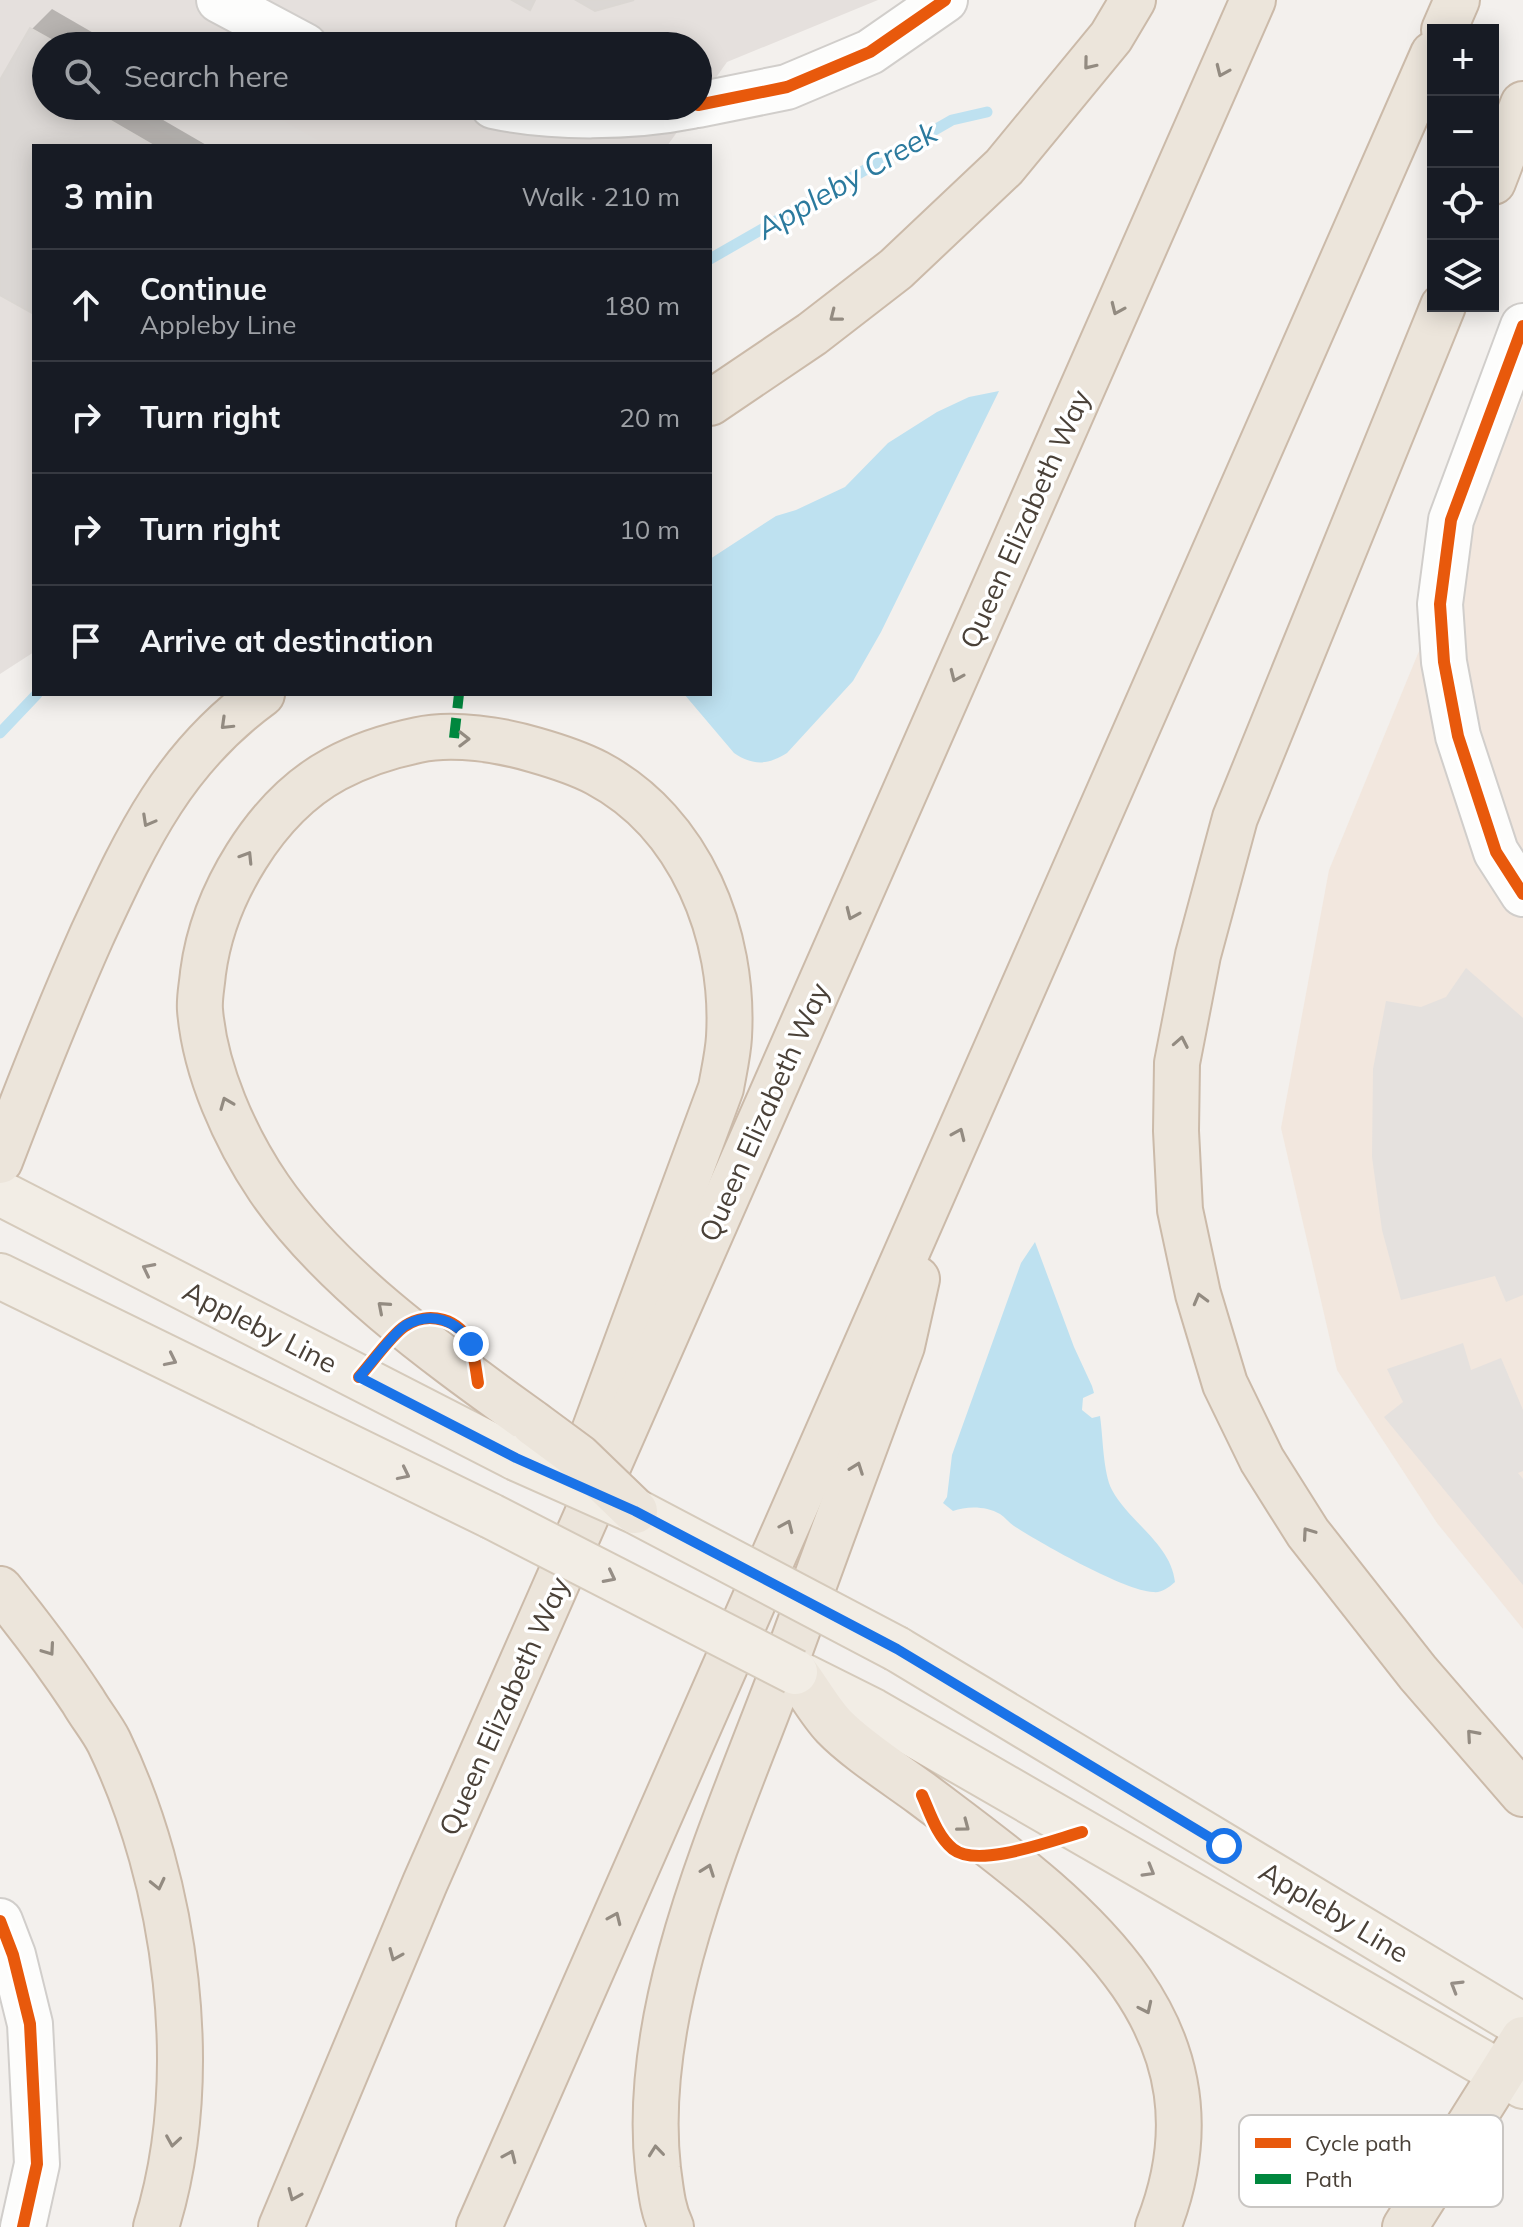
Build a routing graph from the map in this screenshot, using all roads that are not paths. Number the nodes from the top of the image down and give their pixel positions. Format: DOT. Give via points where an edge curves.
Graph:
graph roads {
  1 [pos="219,0"];
  2 [pos="945,0"];
  3 [pos="1133,0"];
  4 [pos="1253,0"];
  5 [pos="1457,0"];
  6 [pos="1447,24"];
  7 [pos="279,32"];
  8 [pos="1427,68"];
  9 [pos="712,102"];
  10 [pos="1523,104"];
  11 [pos="1498,168"];
  12 [pos="1441,312"];
  13 [pos="1523,326"];
  14 [pos="712,402"];
  15 [pos="259,696"];
  16 [pos="1523,894"];
  17 [pos="59,1008"];
  18 [pos="0,1079"];
  19 [pos="0,1161"];
  20 [pos="939,1179"];
  21 [pos="0,1193"];
  22 [pos="0,1276"];
  23 [pos="525,1440"];
  24 [pos="635,1511"];
  25 [pos="0,1589"];
  26 [pos="795,1672"];
  27 [pos="865,1728"];
  28 [pos="1523,1794"];
  29 [pos="425,1883"];
  30 [pos="0,1921"];
  31 [pos="1523,2026"];
  32 [pos="1516,2066"];
  33 [pos="1482,2115"];
  34 [pos="1419,2207"];
  35 [pos="23,2227"];
  36 [pos="156,2227"];
  37 [pos="281,2227"];
  38 [pos="479,2227"];
  39 [pos="671,2227"];
  40 [pos="1158,2227"];
  41 [pos="1405,2227"];
  1 -- 7 [label="street"];
  2 -- 9 [label="street" via="870,52 787,87"];
  3 -- 14 [label="highway, one-way" via="1111,37 1004,167 896,269"];
  4 -- 29 [label="highway, Queen Elizabeth Way, one-way"];
  5 -- 6 [label="highway"];
  20 -- 8 [label="highway, one-way"];
  10 -- 11 [label="highway"];
  28 -- 12 [label="highway, one-way" via="1418,1673 1308,1533 1262,1460 1225,1384 1180,1210 1177,1063 1198,955 1235,818"];
  13 -- 16 [label="street" via="1451,520 1440,604 1458,736 1496,852"];
  15 -- 17 [label="highway, one-way" via="193,757 152,813"];
  17 -- 18 [label="highway" via="17,1065"];
  17 -- 19 [label="highway"];
  38 -- 20 [label="highway, one-way"];
  39 -- 20 [label="highway, one-way" via="663,2208 655,2139 670,2000 700,1893 902,1346"];
  23 -- 21 [label="main road, Appleby Line, one-way"];
  22 -- 26 [label="main road, one-way, bridge" via="491,1516"];
  23 -- 24 [label="highway, bridge" via="579,1457"];
  23 -- 29 [label="highway, one-way" via="456,1368 320,1249 268,1187 245,1147 206,1052 199,1007 207,942 228,887 260,837 296,798 332,770 376,750 423,738 515,744 598,774 633,799 665,828 708,900 722,946 729,1001 721,1088"];
  31 -- 24 [label="main road, Appleby Line, one-way, bridge" via="897,1649"];
  25 -- 36 [label="highway, one-way" via="47,1646 108,1740 155,1873 173,1948 180,2022 176,2121"];
  26 -- 27 [label="highway" via="834,1726"];
  27 -- 32 [label="main road, Appleby Line, one-way"];
  27 -- 40 [label="highway, one-way" via="1043,1886 1135,1985 1168,2054 1177,2096 1172,2182"];
  29 -- 37 [label="highway, Queen Elizabeth Way, one-way"];
  30 -- 35 [label="street" via="30,2024 37,2164"];
  32 -- 33 [label="highway"];
  34 -- 41 [label="highway"];
}
